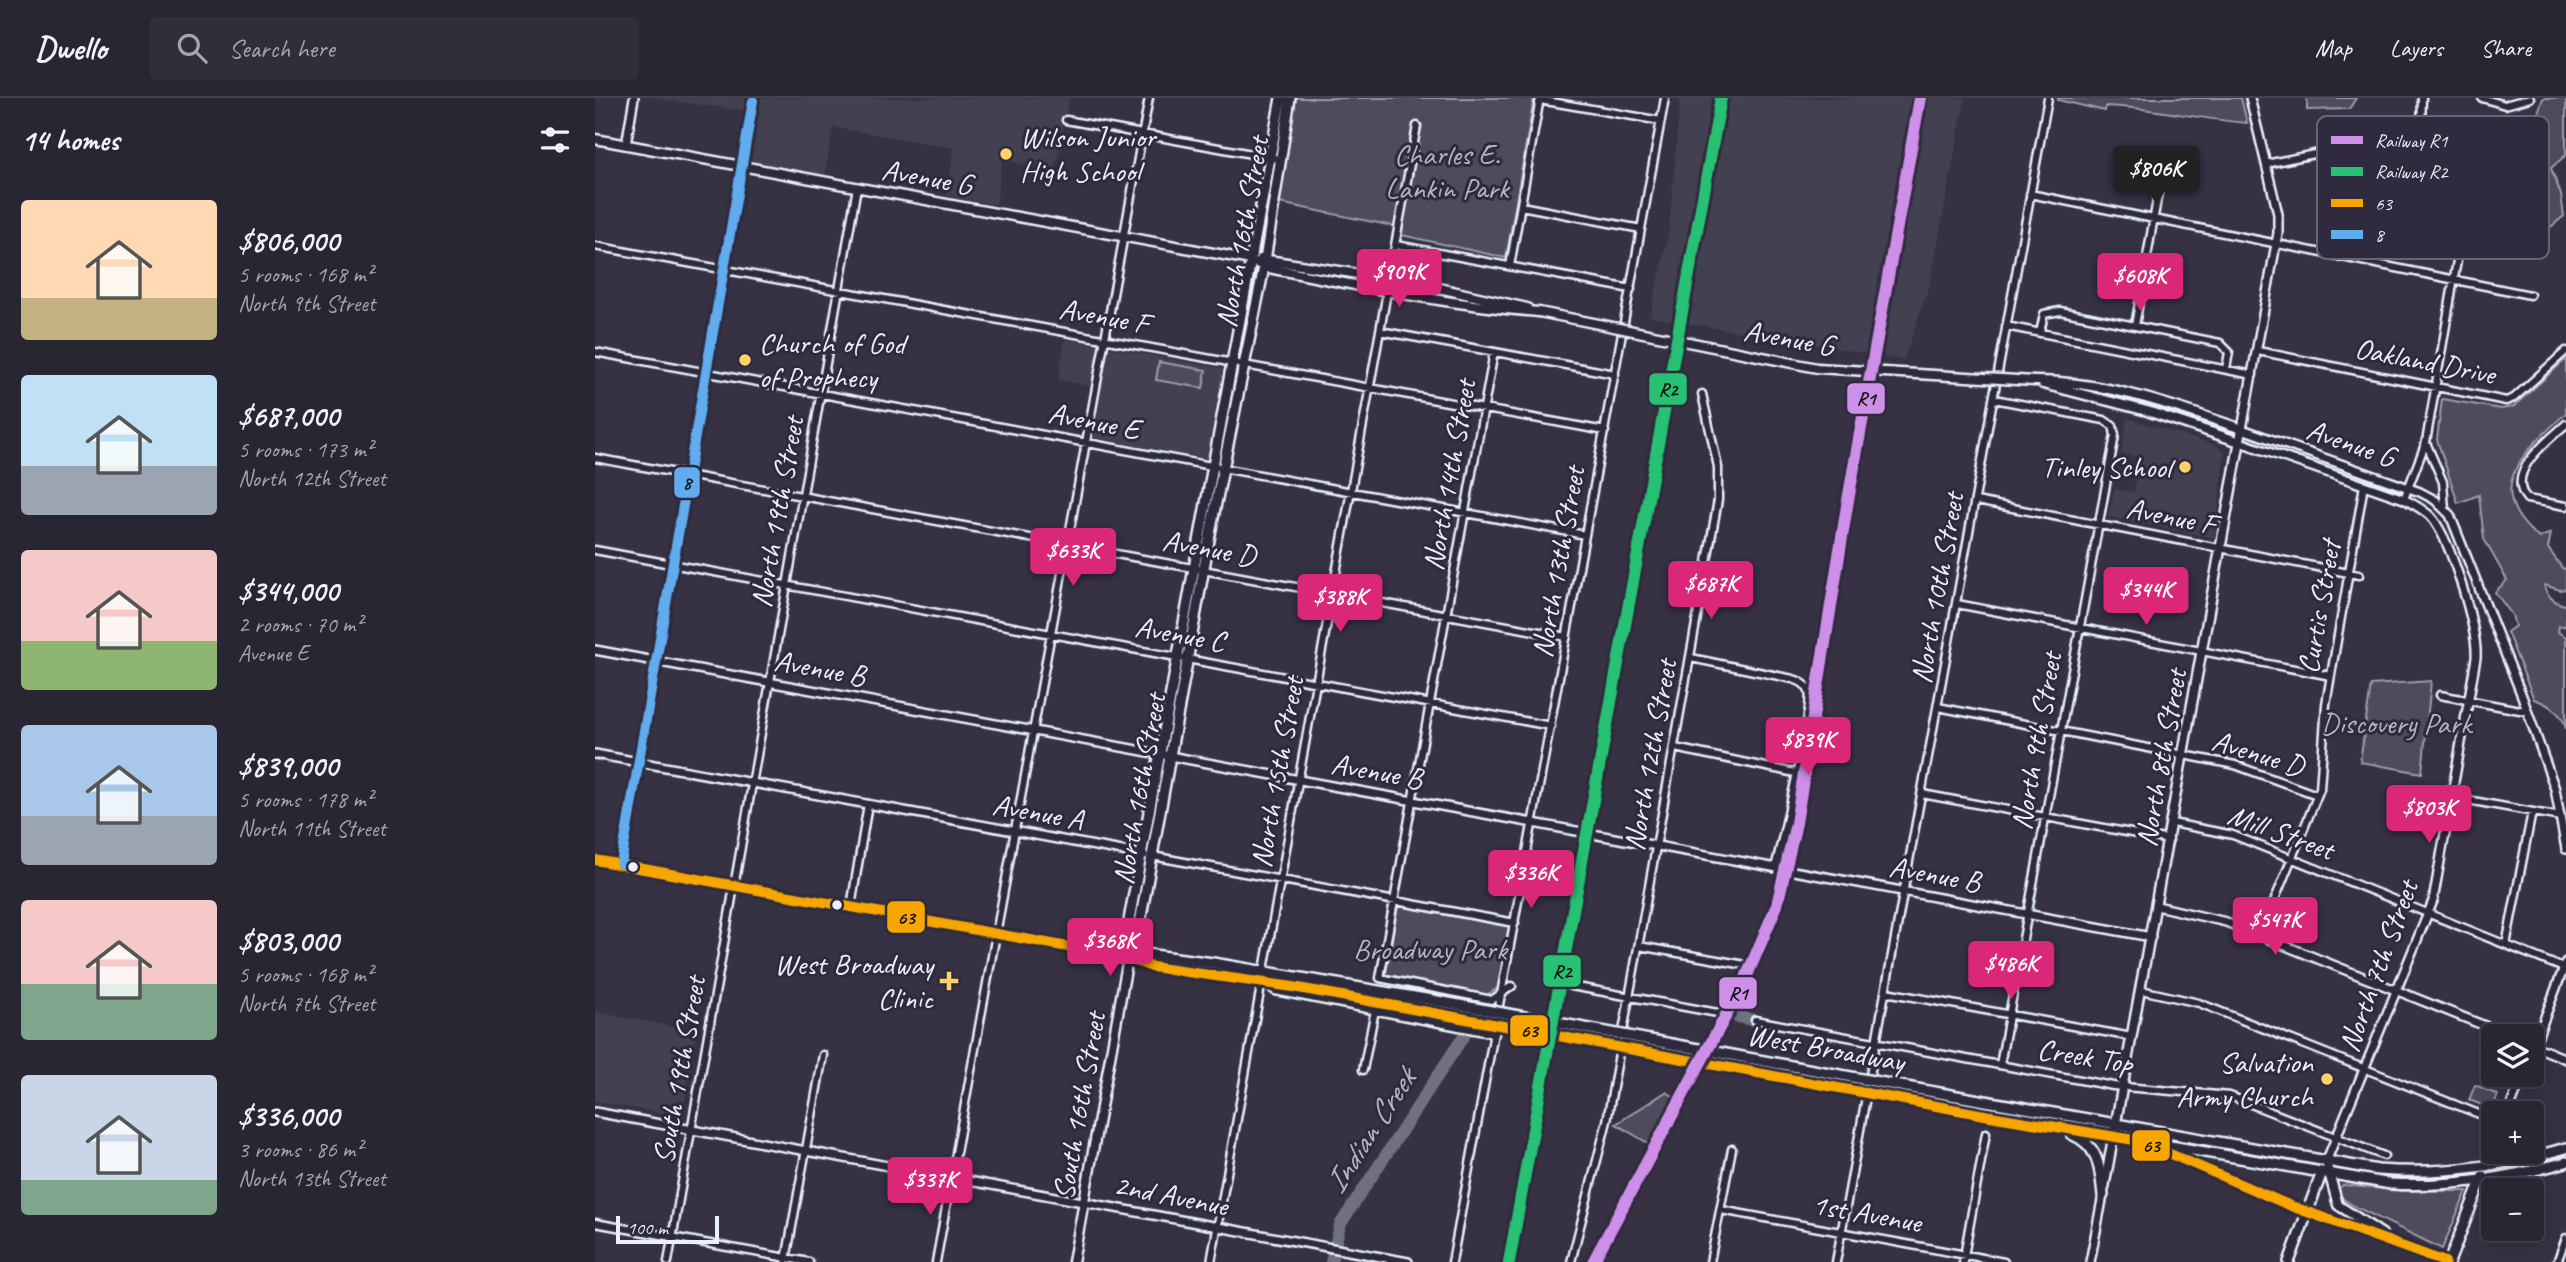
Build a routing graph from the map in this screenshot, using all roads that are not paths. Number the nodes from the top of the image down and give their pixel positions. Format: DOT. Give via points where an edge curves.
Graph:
graph roads {
  1 [pos="634,98"];
  2 [pos="1149,98"];
  3 [pos="1281,98"];
  4 [pos="1290,98"];
  5 [pos="1665,98"];
  6 [pos="2048,98"];
  7 [pos="2250,98"];
  8 [pos="2422,98"];
  9 [pos="2482,98"];
  10 [pos="2530,98"];
  11 [pos="1540,99"];
  12 [pos="753,101"];
  13 [pos="2421,116"];
  14 [pos="1066,120"];
  15 [pos="1661,121"];
  16 [pos="1417,126"];
  17 [pos="1142,134"];
  18 [pos="595,139"];
  19 [pos="626,145"];
  20 [pos="2317,153"];
  21 [pos="1275,158"];
  22 [pos="2163,164"];
  23 [pos="2266,164"];
  24 [pos="742,166"];
  25 [pos="857,187"];
  26 [pos="2031,194"];
  27 [pos="1521,206"];
  28 [pos="2153,219"];
  29 [pos="1641,229"];
  30 [pos="1123,237"];
  31 [pos="2277,244"];
  32 [pos="1395,245"];
  33 [pos="595,246"];
  34 [pos="2317,252"];
  35 [pos="2351,259"];
  36 [pos="2458,259"];
  37 [pos="1251,260"];
  38 [pos="1264,262"];
  39 [pos="1510,266"];
  40 [pos="724,270"];
  41 [pos="1389,278"];
  42 [pos="2455,280"];
  43 [pos="1631,289"];
  44 [pos="838,291"];
  45 [pos="1387,292"];
  46 [pos="2530,295"];
  47 [pos="1539,312"];
  48 [pos="2006,326"];
  49 [pos="2135,326"];
  50 [pos="1380,331"];
  51 [pos="2040,333"];
  52 [pos="1104,340"];
  53 [pos="2258,351"];
  54 [pos="2566,351"];
  55 [pos="595,352"];
  56 [pos="1494,352"];
  57 [pos="1233,363"];
  58 [pos="1243,366"];
  59 [pos="2226,369"];
  60 [pos="707,372"];
  61 [pos="1615,374"];
  62 [pos="2253,374"];
  63 [pos="2034,381"];
  64 [pos="2437,387"];
  65 [pos="1370,389"];
  66 [pos="821,393"];
  67 [pos="1702,394"];
  68 [pos="1994,399"];
  69 [pos="1484,410"];
  70 [pos="2566,424"];
  71 [pos="2242,429"];
  72 [pos="1605,431"];
  73 [pos="1086,442"];
  74 [pos="2240,442"];
  75 [pos="2426,442"];
  76 [pos="595,458"];
  77 [pos="1218,467"];
  78 [pos="689,475"];
  79 [pos="2364,485"];
  80 [pos="2409,488"];
  81 [pos="1352,492"];
  82 [pos="803,496"];
  83 [pos="2404,499"];
  84 [pos="1976,501"];
  85 [pos="2566,506"];
  86 [pos="2445,510"];
  87 [pos="1465,512"];
  88 [pos="2099,525"];
  89 [pos="1585,535"];
  90 [pos="1067,545"];
  91 [pos="2222,549"];
  92 [pos="595,550"];
  93 [pos="674,564"];
  94 [pos="1200,569"];
  95 [pos="2348,573"];
  96 [pos="2359,575"];
  97 [pos="787,585"];
  98 [pos="1333,594"];
  99 [pos="1957,604"];
  100 [pos="1447,615"];
  101 [pos="2080,628"];
  102 [pos="1051,634"];
  103 [pos="1567,637"];
  104 [pos="595,650"];
  105 [pos="2203,652"];
  106 [pos="1691,657"];
  107 [pos="1183,658"];
  108 [pos="657,662"];
  109 [pos="2331,676"];
  110 [pos="771,682"];
  111 [pos="1317,683"];
  112 [pos="2440,695"];
  113 [pos="2468,701"];
  114 [pos="1430,704"];
  115 [pos="1938,707"];
  116 [pos="2525,711"];
  117 [pos="1551,726"];
  118 [pos="1033,731"];
  119 [pos="2062,731"];
  120 [pos="1675,748"];
  121 [pos="595,754"];
  122 [pos="1159,754"];
  123 [pos="2185,755"];
  124 [pos="1171,756"];
  125 [pos="639,762"];
  126 [pos="1795,773"];
  127 [pos="1299,780"];
  128 [pos="753,783"];
  129 [pos="1923,794"];
  130 [pos="2317,796"];
  131 [pos="2451,797"];
  132 [pos="1413,801"];
  133 [pos="869,804"];
  134 [pos="2532,812"];
  135 [pos="2046,816"];
  136 [pos="2561,817"];
  137 [pos="1533,823"];
  138 [pos="2172,823"];
  139 [pos="1014,831"];
  140 [pos="2169,839"];
  141 [pos="1657,846"];
  142 [pos="2566,849"];
  143 [pos="1147,855"];
  144 [pos="2291,858"];
  145 [pos="595,860"];
  146 [pos="621,864"];
  147 [pos="1775,868"];
  148 [pos="1280,880"];
  149 [pos="736,886"];
  150 [pos="1904,892"];
  151 [pos="1394,901"];
  152 [pos="2157,906"];
  153 [pos="851,907"];
  154 [pos="2428,913"];
  155 [pos="2028,914"];
  156 [pos="1515,923"];
  157 [pos="995,933"];
  158 [pos="2260,936"];
  159 [pos="2151,937"];
  160 [pos="2506,945"];
  161 [pos="1639,946"];
  162 [pos="1128,958"];
  163 [pos="1745,965"];
  164 [pos="2565,966"];
  165 [pos="1264,970"];
  166 [pos="1262,981"];
  167 [pos="1566,985"];
  168 [pos="1512,986"];
  169 [pos="2141,990"];
  170 [pos="2397,991"];
  171 [pos="1502,992"];
  172 [pos="1886,992"];
  173 [pos="1629,997"];
  174 [pos="1375,1010"];
  175 [pos="1723,1014"];
  176 [pos="2009,1015"];
  177 [pos="1755,1020"];
  178 [pos="2542,1024"];
  179 [pos="2481,1025"];
  180 [pos="1495,1034"];
  181 [pos="2132,1037"];
  182 [pos="1876,1042"];
  183 [pos="2544,1051"];
  184 [pos="823,1055"];
  185 [pos="2566,1059"];
  186 [pos="2000,1065"];
  187 [pos="2366,1069"];
  188 [pos="1363,1070"];
  189 [pos="2123,1087"];
  190 [pos="595,1112"];
  191 [pos="2481,1115"];
  192 [pos="2116,1123"];
  193 [pos="2057,1128"];
  194 [pos="692,1130"];
  195 [pos="1986,1133"];
  196 [pos="2113,1137"];
  197 [pos="2336,1138"];
  198 [pos="2140,1141"];
  199 [pos="2566,1148"];
  200 [pos="1731,1149"];
  201 [pos="806,1150"];
  202 [pos="2384,1156"];
  203 [pos="2566,1161"];
  204 [pos="2326,1162"];
  205 [pos="2487,1164"];
  206 [pos="2486,1167"];
  207 [pos="2325,1175"];
  208 [pos="951,1177"];
  209 [pos="2482,1178"];
  210 [pos="2490,1178"];
  211 [pos="2481,1180"];
  212 [pos="2103,1195"];
  213 [pos="1084,1202"];
  214 [pos="1721,1210"];
  215 [pos="2308,1212"];
  216 [pos="595,1223"];
  217 [pos="1217,1226"];
  218 [pos="1841,1232"];
  219 [pos="673,1237"];
  220 [pos="2566,1238"];
  221 [pos="2390,1239"];
  222 [pos="1964,1258"];
  223 [pos="786,1260"];
  224 [pos="668,1262"];
  225 [pos="809,1262"];
  226 [pos="936,1262"];
  227 [pos="1073,1262"];
  228 [pos="1211,1262"];
  229 [pos="1408,1262"];
  230 [pos="1452,1262"];
  231 [pos="1571,1262"];
  232 [pos="1710,1262"];
  233 [pos="1836,1262"];
  234 [pos="2004,1262"];
  235 [pos="2090,1262"];
  236 [pos="2289,1262"];
  237 [pos="2447,1262"];
  238 [pos="2557,1262"];
  1 -- 19 [label="street"];
  2 -- 17 [label="street"];
  3 -- 21 [label="main road, North 16th Street"];
  4 -- 21 [label="main road, North 16th Street"];
  5 -- 15 [label="street, North 13th Street"];
  6 -- 26 [label="street, North 10th Street"];
  7 -- 23 [label="street, North 8th Street"];
  8 -- 13 [label="street"];
  9 -- 10 [label="street" via="2505,105"];
  11 -- 15 [label="street"];
  11 -- 27 [label="street"];
  12 -- 24 [label="street"];
  14 -- 17 [label="street"];
  15 -- 29 [label="street, North 13th Street"];
  16 -- 32 [label="street"];
  17 -- 21 [label="street"];
  17 -- 30 [label="street"];
  18 -- 19 [label="main road, Avenue G"];
  19 -- 24 [label="main road, Avenue G"];
  20 -- 23 [label="street"];
  21 -- 37 [label="main road, North 16th Street"];
  21 -- 38 [label="main road, North 16th Street"];
  22 -- 28 [label="street"];
  23 -- 31 [label="street, North 8th Street" via="2278,214"];
  24 -- 25 [label="main road, Avenue G"];
  24 -- 40 [label="street"];
  25 -- 30 [label="main road, Avenue G"];
  25 -- 44 [label="street, North 19th Street"];
  26 -- 28 [label="street"];
  26 -- 48 [label="street, North 10th Street"];
  27 -- 29 [label="street"];
  27 -- 39 [label="street"];
  28 -- 31 [label="street"];
  28 -- 49 [label="street"];
  29 -- 43 [label="street, North 13th Street"];
  30 -- 37 [label="main road, Avenue G"];
  30 -- 52 [label="street"];
  31 -- 34 [label="street"];
  31 -- 53 [label="street, North 8th Street"];
  32 -- 39 [label="street"];
  32 -- 41 [label="street"];
  33 -- 40 [label="street, Avenue F"];
  35 -- 42 [label="street"];
  36 -- 42 [label="street"];
  37 -- 38 [label="main road, Avenue G"];
  37 -- 57 [label="main road, North 16th Street"];
  38 -- 41 [label="main road, Avenue G"];
  38 -- 45 [label="main road, Avenue G"];
  38 -- 58 [label="main road, North 16th Street"];
  39 -- 43 [label="street"];
  40 -- 44 [label="street, Avenue F"];
  40 -- 60 [label="street"];
  41 -- 47 [label="main road, Avenue G"];
  42 -- 46 [label="street"];
  42 -- 64 [label="street"];
  43 -- 61 [label="street, North 13th Street"];
  44 -- 52 [label="street, Avenue F"];
  44 -- 66 [label="street, North 19th Street"];
  45 -- 47 [label="main road, Avenue G"];
  45 -- 50 [label="street, North 15th Street"];
  47 -- 63 [label="main road, Avenue G, bridge" via="1817,368"];
  48 -- 51 [label="street"];
  48 -- 68 [label="street, North 10th Street"];
  49 -- 51 [label="street" via="2055,310 2044,314"];
  49 -- 59 [label="street" via="2220,343 2229,352"];
  50 -- 56 [label="street"];
  50 -- 65 [label="street, North 15th Street"];
  51 -- 59 [label="street"];
  52 -- 57 [label="street, Avenue F"];
  52 -- 73 [label="street"];
  53 -- 62 [label="street, North 8th Street"];
  53 -- 64 [label="street, Oakland Drive"];
  54 -- 64 [label="street, Oakland Drive" via="2510,400"];
  55 -- 60 [label="street, Avenue E"];
  56 -- 61 [label="street"];
  56 -- 69 [label="street, North 14th Street"];
  57 -- 58 [label="street, Avenue F"];
  57 -- 77 [label="main road, North 16th Street"];
  58 -- 65 [label="street, Avenue F"];
  58 -- 77 [label="main road, North 16th Street"];
  59 -- 62 [label="street"];
  60 -- 66 [label="street, Avenue E"];
  60 -- 78 [label="street"];
  61 -- 72 [label="street, North 13th Street"];
  62 -- 71 [label="street, North 8th Street"];
  63 -- 71 [label="main road, Avenue G" via="2103,387"];
  63 -- 74 [label="main road, Avenue G"];
  64 -- 75 [label="street"];
  65 -- 69 [label="street, Avenue F"];
  65 -- 81 [label="street, North 15th Street"];
  66 -- 73 [label="street, Avenue E"];
  66 -- 82 [label="street, North 19th Street"];
  67 -- 106 [label="street, North 12th Street" via="1719,487"];
  68 -- 84 [label="street, North 10th Street"];
  68 -- 88 [label="street, North 9th Street" via="2113,426"];
  69 -- 72 [label="street, Avenue F"];
  69 -- 87 [label="street, North 14th Street"];
  70 -- 85 [label="street" via="2530,458 2522,485 2528,499"];
  71 -- 74 [label="main road, North 8th Street"];
  71 -- 80 [label="street, Avenue G"];
  72 -- 89 [label="street, North 13th Street"];
  73 -- 77 [label="street, Avenue E"];
  73 -- 90 [label="street"];
  74 -- 79 [label="street, Avenue G"];
  74 -- 91 [label="main road, North 8th Street"];
  75 -- 80 [label="street"];
  75 -- 86 [label="street" via="2443,482"];
  76 -- 78 [label="street, Avenue D"];
  77 -- 81 [label="street, Avenue E"];
  77 -- 94 [label="main road, North 16th Street"];
  78 -- 82 [label="street, Avenue D"];
  78 -- 93 [label="street"];
  79 -- 83 [label="street, Avenue G"];
  79 -- 95 [label="street, Curtis Street"];
  80 -- 83 [label="street"];
  80 -- 86 [label="street, Avenue G"];
  81 -- 87 [label="street, Avenue E"];
  81 -- 98 [label="street, North 15th Street"];
  82 -- 90 [label="street, Avenue D"];
  82 -- 97 [label="street, North 19th Street"];
  83 -- 113 [label="street, North 7th Street" via="2438,527 2471,614 2476,650"];
  84 -- 88 [label="street, Avenue F"];
  84 -- 99 [label="street, North 10th Street"];
  86 -- 116 [label="street" via="2459,532"];
  87 -- 89 [label="street, Avenue E"];
  87 -- 100 [label="street, North 14th Street"];
  88 -- 91 [label="street, Avenue F"];
  88 -- 101 [label="street, North 9th Street"];
  89 -- 103 [label="street, North 13th Street"];
  90 -- 94 [label="street, Avenue D"];
  90 -- 102 [label="street"];
  91 -- 95 [label="street, Avenue F"];
  91 -- 105 [label="main road, North 8th Street"];
  92 -- 93 [label="street, Avenue C"];
  93 -- 97 [label="street, Avenue C"];
  93 -- 108 [label="street"];
  94 -- 98 [label="street, Avenue D"];
  94 -- 107 [label="main road, North 16th Street"];
  95 -- 96 [label="street, Avenue F"];
  95 -- 109 [label="street, Curtis Street"];
  97 -- 102 [label="street, Avenue C"];
  97 -- 110 [label="street, North 19th Street"];
  98 -- 100 [label="street, Avenue D"];
  98 -- 111 [label="street, North 15th Street"];
  99 -- 101 [label="street"];
  99 -- 115 [label="street, North 10th Street"];
  100 -- 103 [label="street, Avenue D"];
  100 -- 114 [label="street, North 14th Street"];
  101 -- 105 [label="street"];
  101 -- 119 [label="street, North 9th Street"];
  102 -- 107 [label="street, Avenue C"];
  102 -- 118 [label="street"];
  103 -- 117 [label="street, North 13th Street"];
  104 -- 108 [label="street, Avenue B"];
  105 -- 109 [label="street"];
  105 -- 123 [label="main road, North 8th Street"];
  106 -- 120 [label="street, North 12th Street"];
  106 -- 126 [label="street" via="1793,679 1808,689"];
  107 -- 111 [label="street, Avenue C"];
  107 -- 122 [label="main road, North 16th Street"];
  107 -- 124 [label="main road, North 16th Street"];
  108 -- 110 [label="street, Avenue B"];
  108 -- 125 [label="street"];
  109 -- 130 [label="street, Curtis Street"];
  110 -- 118 [label="street, Avenue B"];
  110 -- 128 [label="street, North 19th Street"];
  111 -- 114 [label="street, Avenue C"];
  111 -- 127 [label="street, North 15th Street"];
  112 -- 113 [label="street"];
  113 -- 116 [label="street"];
  113 -- 131 [label="street, North 7th Street"];
  114 -- 117 [label="street, Avenue C"];
  114 -- 132 [label="street, North 14th Street"];
  115 -- 119 [label="street, Avenue D"];
  115 -- 129 [label="street, North 10th Street"];
  116 -- 136 [label="street"];
  117 -- 137 [label="street, North 13th Street"];
  118 -- 122 [label="street, Avenue B"];
  118 -- 139 [label="street"];
  119 -- 123 [label="street, Avenue D"];
  119 -- 135 [label="street, North 9th Street"];
  120 -- 126 [label="street"];
  120 -- 141 [label="street, North 12th Street"];
  121 -- 125 [label="street, Avenue A"];
  122 -- 124 [label="street, Avenue B"];
  122 -- 143 [label="main road, North 16th Street"];
  123 -- 130 [label="street, Avenue D" via="2242,767"];
  123 -- 138 [label="main road, North 8th Street"];
  124 -- 127 [label="street, Avenue B"];
  124 -- 143 [label="main road, North 16th Street"];
  125 -- 128 [label="street, Avenue A"];
  125 -- 146 [label="street"];
  126 -- 147 [label="street"];
  127 -- 132 [label="street, Avenue B"];
  127 -- 148 [label="street, North 15th Street"];
  128 -- 133 [label="street, Avenue A"];
  128 -- 149 [label="street, North 19th Street"];
  129 -- 135 [label="street"];
  129 -- 150 [label="street, North 10th Street"];
  130 -- 144 [label="street, Curtis Street"];
  131 -- 134 [label="street"];
  131 -- 154 [label="street, North 7th Street"];
  132 -- 137 [label="street, Avenue B"];
  132 -- 151 [label="street, North 14th Street"];
  133 -- 139 [label="street, Avenue A"];
  133 -- 153 [label="street"];
  134 -- 136 [label="street"];
  134 -- 160 [label="street"];
  135 -- 140 [label="street"];
  135 -- 155 [label="street, North 9th Street"];
  136 -- 142 [label="street"];
  137 -- 141 [label="street, Avenue B"];
  137 -- 156 [label="street, North 13th Street"];
  138 -- 140 [label="main road, North 8th Street"];
  138 -- 144 [label="street, Mill Street" via="2232,835"];
  139 -- 143 [label="street, Avenue A"];
  139 -- 157 [label="street"];
  140 -- 152 [label="main road, North 8th Street"];
  141 -- 147 [label="street, Avenue B"];
  141 -- 161 [label="street, North 12th Street"];
  143 -- 148 [label="street, Avenue A"];
  143 -- 162 [label="main road, North 16th Street" via="1137,939"];
  144 -- 154 [label="street, Mill Street"];
  144 -- 158 [label="street, Curtis Street"];
  145 -- 146 [label="main road, West Broadway"];
  146 -- 149 [label="main road, West Broadway"];
  147 -- 150 [label="street, Avenue B"];
  148 -- 151 [label="street, Avenue A"];
  148 -- 165 [label="street, North 15th Street"];
  149 -- 153 [label="main road, West Broadway"];
  149 -- 194 [label="street, South 19th Street"];
  150 -- 155 [label="street, Avenue B"];
  150 -- 172 [label="street, North 10th Street"];
  151 -- 156 [label="street, Avenue A"];
  151 -- 171 [label="street, North 14th Street" via="1380,978 1492,1000"];
  152 -- 158 [label="street" via="2216,919"];
  152 -- 159 [label="main road, North 8th Street"];
  153 -- 157 [label="main road, West Broadway"];
  154 -- 160 [label="street, Mill Street"];
  154 -- 170 [label="street, North 7th Street"];
  155 -- 159 [label="street, Avenue B"];
  155 -- 176 [label="street, North 9th Street"];
  156 -- 171 [label="street, North 13th Street"];
  157 -- 162 [label="main road, West Broadway"];
  157 -- 208 [label="street"];
  158 -- 170 [label="street"];
  159 -- 169 [label="main road, North 8th Street"];
  160 -- 164 [label="street, Mill Street"];
  161 -- 163 [label="street"];
  161 -- 173 [label="street, North 12th Street"];
  162 -- 165 [label="main road, West Broadway" via="1146,954"];
  162 -- 166 [label="main road, West Broadway" via="1152,967"];
  162 -- 213 [label="main road, South 16th Street"];
  164 -- 178 [label="street"];
  165 -- 192 [label="main road, West Broadway, bridge"];
  166 -- 174 [label="street" via="1275,991"];
  166 -- 193 [label="main road, West Broadway, bridge"];
  166 -- 217 [label="street"];
  167 -- 173 [label="street"];
  168 -- 171 [label="street"];
  169 -- 181 [label="main road, North 8th Street"];
  169 -- 187 [label="street" via="2199,1003"];
  170 -- 179 [label="street"];
  170 -- 187 [label="street, North 7th Street"];
  171 -- 180 [label="street, North 13th Street"];
  172 -- 176 [label="street"];
  172 -- 182 [label="street, North 10th Street"];
  173 -- 175 [label="street"];
  173 -- 231 [label="street, North 12th Street" via="1607,1121"];
  174 -- 180 [label="street"];
  174 -- 188 [label="street"];
  176 -- 181 [label="street"];
  176 -- 186 [label="street, North 9th Street"];
  177 -- 182 [label="street, Creek Top"];
  180 -- 230 [label="street, North 13th Street"];
  181 -- 189 [label="main road, North 8th Street"];
  182 -- 186 [label="street, Creek Top"];
  182 -- 218 [label="street, North 10th Street"];
  183 -- 185 [label="street"];
  184 -- 201 [label="street"];
  186 -- 189 [label="street, Creek Top"];
  187 -- 191 [label="street"];
  187 -- 197 [label="street, North 7th Street"];
  189 -- 192 [label="main road, North 8th Street"];
  189 -- 197 [label="street, Creek Top" via="2230,1096"];
  190 -- 194 [label="street, 2nd Avenue"];
  192 -- 196 [label="main road, North 8th Street"];
  192 -- 204 [label="main road, West Broadway"];
  193 -- 196 [label="main road, West Broadway"];
  193 -- 212 [label="main road" via="2092,1147"];
  194 -- 201 [label="street, 2nd Avenue"];
  194 -- 219 [label="street, South 19th Street"];
  195 -- 222 [label="street"];
  196 -- 198 [label="main road, West Broadway"];
  196 -- 212 [label="main road, North 8th Street"];
  197 -- 202 [label="street, Creek Top"];
  197 -- 204 [label="street, North 7th Street"];
  198 -- 207 [label="main road"];
  198 -- 215 [label="main road, West Broadway"];
  199 -- 206 [label="main road, West Broadway"];
  200 -- 214 [label="street"];
  201 -- 208 [label="street, 2nd Avenue"];
  201 -- 223 [label="street"];
  203 -- 210 [label="main road"];
  204 -- 206 [label="main road, West Broadway" via="2404,1171"];
  204 -- 207 [label="main road, North 7th Street"];
  205 -- 206 [label="street"];
  206 -- 209 [label="main road"];
  207 -- 211 [label="main road" via="2405,1185"];
  207 -- 215 [label="main road, North 7th Street"];
  207 -- 221 [label="main road, West Broadway" via="2338,1205"];
  208 -- 213 [label="street, 2nd Avenue"];
  208 -- 226 [label="street"];
  211 -- 237 [label="main road"];
  212 -- 235 [label="street"];
  213 -- 217 [label="street, 2nd Avenue"];
  213 -- 227 [label="main road, South 16th Street"];
  214 -- 218 [label="street, 1st Avenue"];
  214 -- 232 [label="street"];
  215 -- 221 [label="main road, West Broadway"];
  215 -- 236 [label="main road, North 7th Street"];
  216 -- 219 [label="street"];
  217 -- 228 [label="street"];
  217 -- 229 [label="street, 2nd Avenue"];
  218 -- 222 [label="street, 1st Avenue"];
  218 -- 233 [label="street, North 10th Street"];
  219 -- 223 [label="street"];
  219 -- 224 [label="street, South 19th Street"];
  220 -- 238 [label="street"];
  221 -- 237 [label="main road, West Broadway"];
  222 -- 234 [label="street, 1st Avenue"];
  223 -- 225 [label="street"];
}
